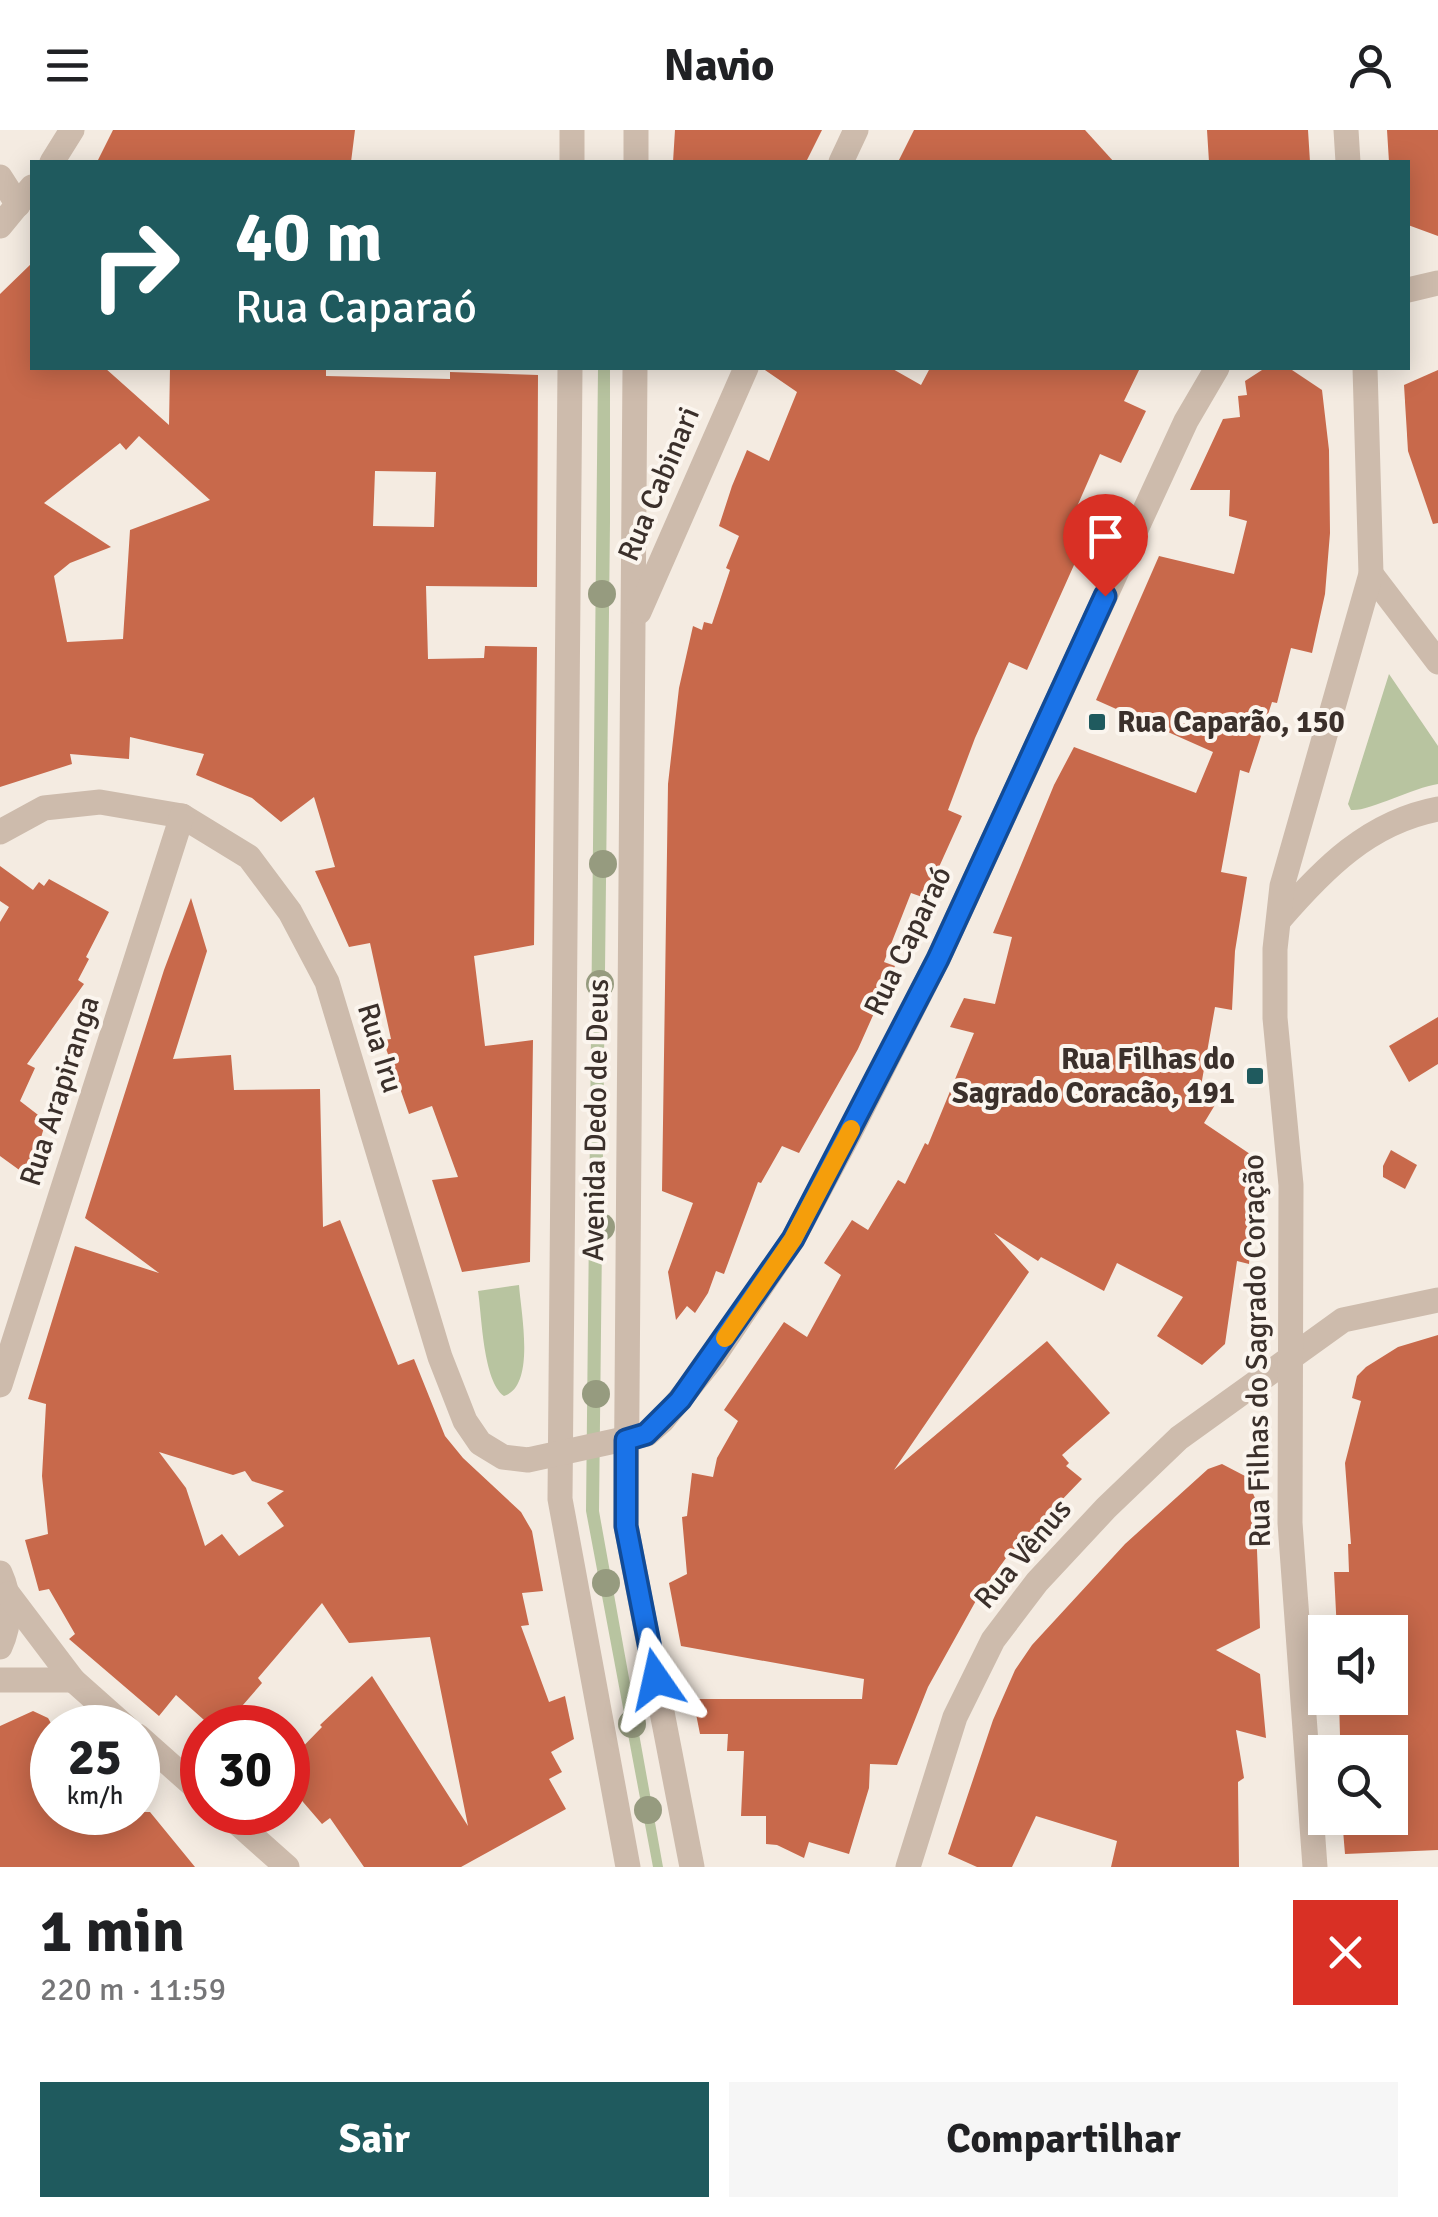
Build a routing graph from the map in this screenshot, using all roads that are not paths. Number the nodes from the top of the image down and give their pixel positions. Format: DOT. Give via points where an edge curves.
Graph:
graph roads {
  1 [pos="72,130"];
  2 [pos="572,130"];
  3 [pos="636,130"];
  4 [pos="856,130"];
  5 [pos="1346,130"];
  6 [pos="53,160"];
  7 [pos="572,160"];
  8 [pos="636,160"];
  9 [pos="842,160"];
  10 [pos="1348,160"];
  11 [pos="0,177"];
  12 [pos="25,196"];
  13 [pos="0,226"];
  14 [pos="1438,283"];
  15 [pos="1410,290"];
  16 [pos="570,370"];
  17 [pos="635,370"];
  18 [pos="745,370"];
  19 [pos="1216,370"];
  20 [pos="1364,370"];
  21 [pos="1370,574"];
  22 [pos="633,626"];
  23 [pos="1438,662"];
  24 [pos="1438,808"];
  25 [pos="182,816"];
  26 [pos="0,832"];
  27 [pos="1279,920"];
  28 [pos="1438,1300"];
  29 [pos="1290,1356"];
  30 [pos="0,1386"];
  31 [pos="626,1440"];
  32 [pos="561,1455"];
  33 [pos="4,1583"];
  34 [pos="0,1647"];
  35 [pos="0,1680"];
  36 [pos="73,1680"];
  37 [pos="102,1705"];
  38 [pos="160,1756"];
  39 [pos="180,1773"];
  40 [pos="250,1835"];
  41 [pos="287,1867"];
  42 [pos="628,1867"];
  43 [pos="692,1867"];
  44 [pos="908,1867"];
  45 [pos="1315,1867"];
  1 -- 6 [label="street"];
  2 -- 7 [label="street"];
  3 -- 8 [label="street"];
  4 -- 9 [label="street"];
  5 -- 10 [label="street"];
  11 -- 12 [label="street"];
  12 -- 13 [label="street"];
  14 -- 15 [label="street"];
  16 -- 32 [label="street, Avenida Dedo de Deus"];
  17 -- 22 [label="street, Avenida Dedo de Deus"];
  18 -- 22 [label="street, Rua Cabinari"];
  19 -- 31 [label="street, Rua Caparaó" via="1186,421 938,959 793,1239 680,1400 646,1434"];
  20 -- 21 [label="street, Rua Filhas do Sagrado Coração"];
  21 -- 23 [label="street"];
  21 -- 27 [label="street, Rua Filhas do Sagrado Coração" via="1282,886"];
  22 -- 31 [label="street, Avenida Dedo de Deus"];
  24 -- 27 [label="street" via="1391,822 1353,845"];
  25 -- 26 [label="street, Rua Iru" via="100,802 44,808"];
  25 -- 30 [label="street, Rua Arapiranga"];
  25 -- 32 [label="street, Rua Iru" via="250,857 290,912 327,982 465,1421 502,1457"];
  27 -- 29 [label="street, Rua Filhas do Sagrado Coração" via="1275,1018 1292,1185"];
  28 -- 29 [label="street, Rua Vênus" via="1344,1320"];
  29 -- 44 [label="street, Rua Vênus" via="1179,1438 1036,1582 993,1640 955,1717"];
  29 -- 45 [label="street, Rua Filhas do Sagrado Coração" via="1290,1523"];
  31 -- 32 [label="street, Rua Caparaó"];
  31 -- 43 [label="street, Avenida Dedo de Deus" via="626,1526"];
  32 -- 42 [label="street, Avenida Dedo de Deus" via="563,1516"];
  33 -- 34 [label="street" via="8,1618"];
  33 -- 36 [label="street"];
  35 -- 36 [label="street"];
  36 -- 37 [label="street"];
  38 -- 39 [label="street"];
  40 -- 41 [label="street"];
}
